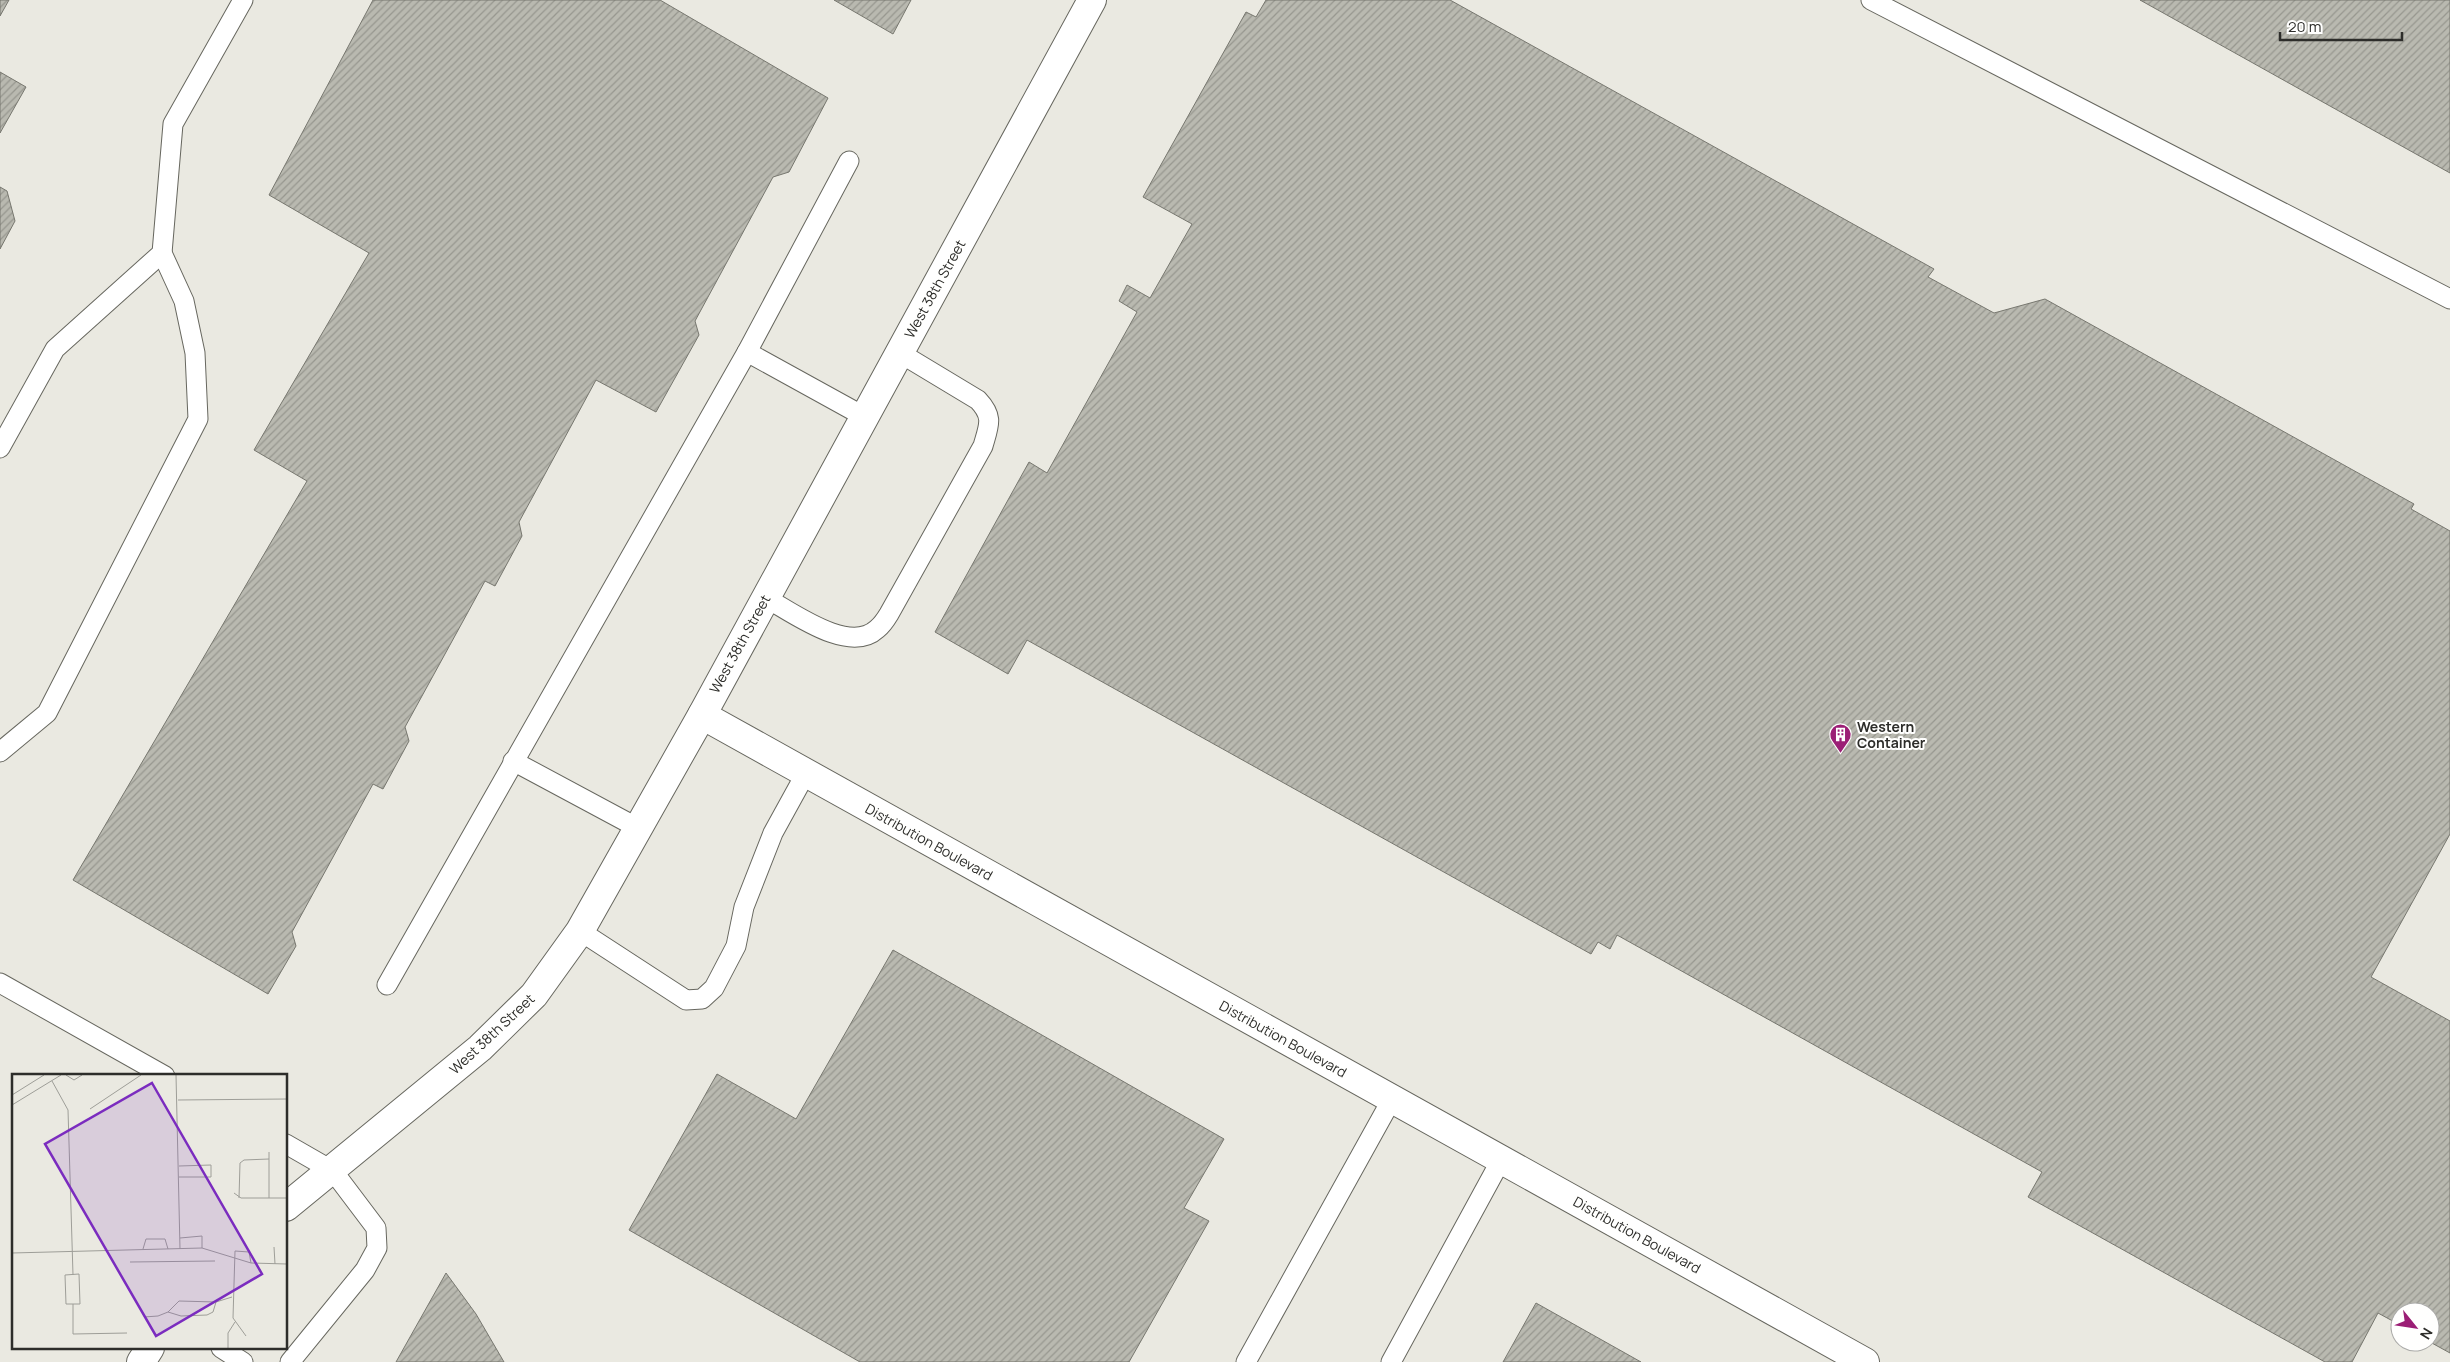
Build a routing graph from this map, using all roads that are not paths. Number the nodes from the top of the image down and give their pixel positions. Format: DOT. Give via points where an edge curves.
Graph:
graph roads {
  1 [pos="243,0"];
  2 [pos="1092,0"];
  3 [pos="1871,0"];
  4 [pos="849,161"];
  5 [pos="162,253"];
  6 [pos="2450,299"];
  7 [pos="747,352"];
  8 [pos="900,353"];
  9 [pos="865,417"];
  10 [pos="0,448"];
  11 [pos="766,598"];
  12 [pos="702,715"];
  13 [pos="0,752"];
  14 [pos="513,761"];
  15 [pos="806,773"];
  16 [pos="638,828"];
  17 [pos="580,930"];
  18 [pos="0,983"];
  19 [pos="387,985"];
  20 [pos="161,1074"];
  21 [pos="1392,1100"];
  22 [pos="288,1145"];
  23 [pos="1501,1160"];
  24 [pos="333,1171"];
  25 [pos="288,1205"];
  26 [pos="149,1350"];
  27 [pos="224,1350"];
  28 [pos="141,1362"];
  29 [pos="243,1362"];
  30 [pos="290,1362"];
  31 [pos="1246,1362"];
  32 [pos="1391,1362"];
  33 [pos="1865,1362"];
  1 -- 5 [label="lane" via="173,124"];
  2 -- 8 [label="street, West 38th Street"];
  3 -- 6 [label="lane"];
  4 -- 7 [label="lane"];
  5 -- 10 [label="lane" via="55,349"];
  5 -- 13 [label="lane" via="184,301 194,353 198,419 47,712"];
  7 -- 9 [label="lane"];
  7 -- 14 [label="lane"];
  8 -- 9 [label="street, West 38th Street"];
  8 -- 11 [label="lane" via="978,400 987,410 990,423 978,454 889,614 876,631 853,638 834,635"];
  9 -- 11 [label="street, West 38th Street"];
  11 -- 12 [label="street, West 38th Street"];
  12 -- 15 [label="street, Distribution Boulevard"];
  12 -- 16 [label="street, West 38th Street"];
  14 -- 16 [label="lane"];
  14 -- 19 [label="lane"];
  15 -- 17 [label="lane" via="773,833 744,907 736,946 714,988 702,999 686,1000"];
  15 -- 21 [label="street, Distribution Boulevard"];
  16 -- 17 [label="street, West 38th Street"];
  17 -- 24 [label="street, West 38th Street" via="528,1002 480,1048"];
  18 -- 20 [label="lane"];
  21 -- 23 [label="street, Distribution Boulevard"];
  21 -- 31 [label="lane"];
  22 -- 24 [label="lane"];
  23 -- 32 [label="lane"];
  23 -- 33 [label="street, Distribution Boulevard"];
  24 -- 25 [label="street, West 38th Street"];
  24 -- 30 [label="lane" via="376,1228 377,1248 365,1270"];
  26 -- 28 [label="street"];
  27 -- 29 [label="lane"];
}
